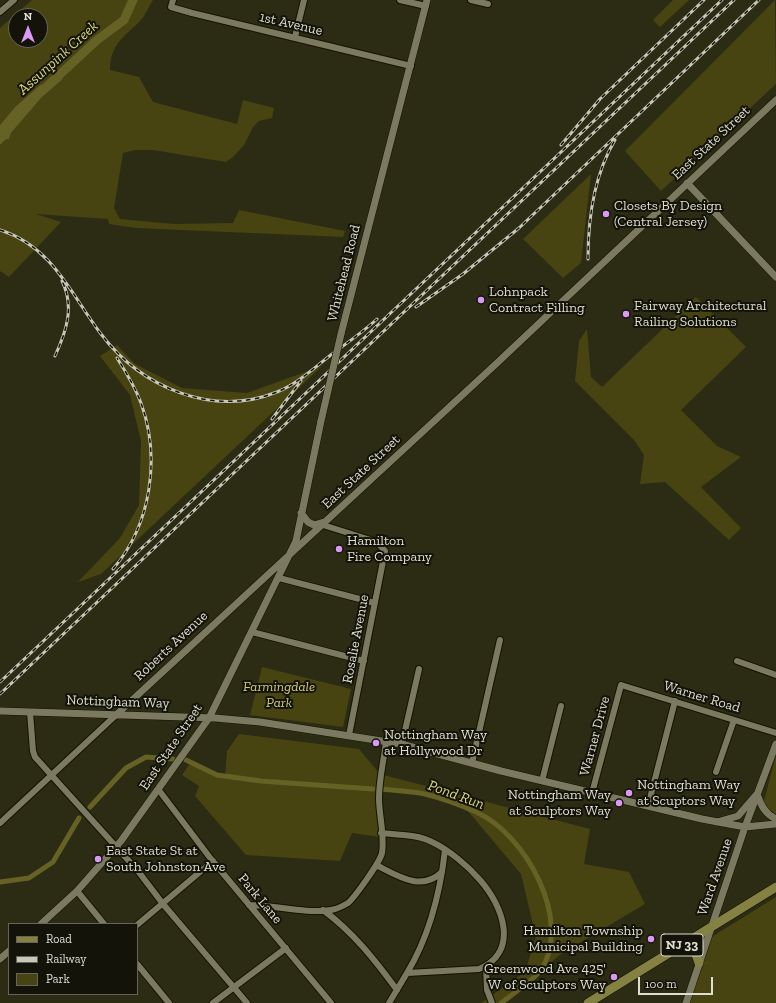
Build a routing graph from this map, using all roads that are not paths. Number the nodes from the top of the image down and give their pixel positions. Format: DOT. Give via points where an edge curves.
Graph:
graph roads {
  1 [pos="14,0"];
  2 [pos="304,0"];
  3 [pos="400,0"];
  4 [pos="471,0"];
  5 [pos="172,1"];
  6 [pos="427,3"];
  7 [pos="488,4"];
  8 [pos="0,12"];
  9 [pos="295,37"];
  10 [pos="411,66"];
  11 [pos="776,100"];
  12 [pos="687,184"];
  13 [pos="776,277"];
  14 [pos="302,513"];
  15 [pos="326,523"];
  16 [pos="291,554"];
  17 [pos="279,578"];
  18 [pos="375,603"];
  19 [pos="252,632"];
  20 [pos="500,640"];
  21 [pos="364,661"];
  22 [pos="737,661"];
  23 [pos="418,669"];
  24 [pos="776,675"];
  25 [pos="621,685"];
  26 [pos="675,701"];
  27 [pos="561,706"];
  28 [pos="0,711"];
  29 [pos="30,712"];
  30 [pos="116,715"];
  31 [pos="209,718"];
  32 [pos="734,720"];
  33 [pos="776,733"];
  34 [pos="349,735"];
  35 [pos="386,741"];
  36 [pos="402,744"];
  37 [pos="776,744"];
  38 [pos="472,763"];
  39 [pos="716,772"];
  40 [pos="52,776"];
  41 [pos="542,780"];
  42 [pos="158,789"];
  43 [pos="592,793"];
  44 [pos="757,794"];
  45 [pos="648,806"];
  46 [pos="776,819"];
  47 [pos="716,822"];
  48 [pos="0,823"];
  49 [pos="776,824"];
  50 [pos="745,827"];
  51 [pos="381,833"];
  52 [pos="117,847"];
  53 [pos="445,850"];
  54 [pos="213,861"];
  55 [pos="376,865"];
  56 [pos="442,872"];
  57 [pos="776,887"];
  58 [pos="77,891"];
  59 [pos="163,904"];
  60 [pos="249,905"];
  61 [pos="323,910"];
  62 [pos="42,923"];
  63 [pos="103,923"];
  64 [pos="138,924"];
  65 [pos="711,928"];
  66 [pos="683,945"];
  67 [pos="286,948"];
  68 [pos="8,953"];
  69 [pos="0,959"];
  70 [pos="699,963"];
  71 [pos="138,965"];
  72 [pos="486,966"];
  73 [pos="407,973"];
  74 [pos="234,987"];
  75 [pos="397,990"];
  76 [pos="169,1003"];
  77 [pos="213,1003"];
  78 [pos="247,1003"];
  79 [pos="332,1003"];
  80 [pos="389,1003"];
  81 [pos="492,1003"];
  82 [pos="588,1003"];
  83 [pos="686,1003"];
  1 -- 8 [label="street"];
  2 -- 9 [label="street"];
  3 -- 6 [label="street"];
  4 -- 7 [label="street"];
  5 -- 9 [label="street, 1st Avenue" via="173,8"];
  6 -- 10 [label="street, Whitehead Road"];
  9 -- 10 [label="street, 1st Avenue"];
  10 -- 14 [label="street, Whitehead Road, bridge" via="341,334"];
  11 -- 12 [label="street, East State Street"];
  12 -- 13 [label="street"];
  12 -- 15 [label="street, East State Street"];
  14 -- 15 [label="street" via="308,522 314,525"];
  14 -- 16 [label="street, Whitehead Road"];
  15 -- 16 [label="street, East State Street"];
  15 -- 18 [label="street, Rosalie Avenue" via="384,547 386,555"];
  16 -- 17 [label="street, East State Street"];
  16 -- 30 [label="street, Roberts Avenue" via="209,626"];
  17 -- 18 [label="street"];
  17 -- 19 [label="street, East State Street"];
  18 -- 21 [label="street, Rosalie Avenue"];
  19 -- 21 [label="street"];
  19 -- 31 [label="street, East State Street"];
  20 -- 38 [label="street"];
  21 -- 34 [label="street, Rosalie Avenue"];
  22 -- 24 [label="street"];
  23 -- 36 [label="street"];
  25 -- 26 [label="street, Warner Road"];
  25 -- 43 [label="street, Warner Drive"];
  26 -- 32 [label="street, Warner Road"];
  26 -- 45 [label="street"];
  27 -- 41 [label="street"];
  28 -- 29 [label="street, Nottingham Way"];
  29 -- 30 [label="street, Nottingham Way"];
  29 -- 40 [label="street" via="32,751"];
  30 -- 31 [label="street, Nottingham Way"];
  30 -- 40 [label="street, Roberts Avenue"];
  31 -- 34 [label="street, Nottingham Way" via="260,722"];
  31 -- 42 [label="street, East State Street"];
  32 -- 33 [label="street, Warner Road"];
  32 -- 39 [label="street"];
  34 -- 35 [label="street, Nottingham Way"];
  35 -- 36 [label="street, Nottingham Way"];
  35 -- 51 [label="street" via="379,794"];
  36 -- 38 [label="street, Nottingham Way"];
  37 -- 44 [label="street, Ward Avenue"];
  38 -- 41 [label="street, Nottingham Way"];
  40 -- 48 [label="street, Roberts Avenue"];
  40 -- 52 [label="street"];
  41 -- 43 [label="street, Nottingham Way"];
  42 -- 52 [label="street, East State Street"];
  42 -- 54 [label="street, Park Lane"];
  43 -- 45 [label="street, Nottingham Way"];
  44 -- 46 [label="street" via="768,815"];
  44 -- 47 [label="street" via="738,816"];
  44 -- 50 [label="street, Ward Avenue"];
  45 -- 47 [label="street, Nottingham Way"];
  47 -- 50 [label="street, Nottingham Way"];
  49 -- 50 [label="street, Nottingham Way"];
  50 -- 65 [label="street, Ward Avenue"];
  51 -- 53 [label="street" via="421,838"];
  51 -- 55 [label="street" via="383,848"];
  52 -- 58 [label="street, East State Street"];
  52 -- 59 [label="street"];
  53 -- 56 [label="street"];
  53 -- 72 [label="street" via="480,880 492,897 500,916 504,946 498,957"];
  54 -- 59 [label="street"];
  54 -- 60 [label="street, Park Lane"];
  55 -- 56 [label="street" via="415,882 433,879"];
  55 -- 61 [label="street" via="348,902 336,909"];
  56 -- 73 [label="street" via="429,926"];
  57 -- 65 [label="main road, NJ 33"];
  58 -- 62 [label="street, East State Street"];
  58 -- 63 [label="street"];
  59 -- 64 [label="street"];
  59 -- 74 [label="street"];
  60 -- 61 [label="street"];
  60 -- 67 [label="street, Park Lane"];
  61 -- 75 [label="street" via="352,935"];
  65 -- 66 [label="main road, NJ 33"];
  65 -- 70 [label="street, Ward Avenue"];
  66 -- 70 [label="main road" via="692,947"];
  66 -- 82 [label="main road, NJ 33"];
  67 -- 74 [label="street"];
  67 -- 79 [label="street, Park Lane"];
  68 -- 69 [label="street"];
  70 -- 83 [label="street, Ward Avenue"];
  71 -- 76 [label="street"];
  72 -- 73 [label="street" via="473,970"];
  72 -- 81 [label="street" via="487,990"];
  73 -- 75 [label="street"];
  74 -- 77 [label="street"];
  74 -- 78 [label="street"];
  75 -- 80 [label="street"];
}
